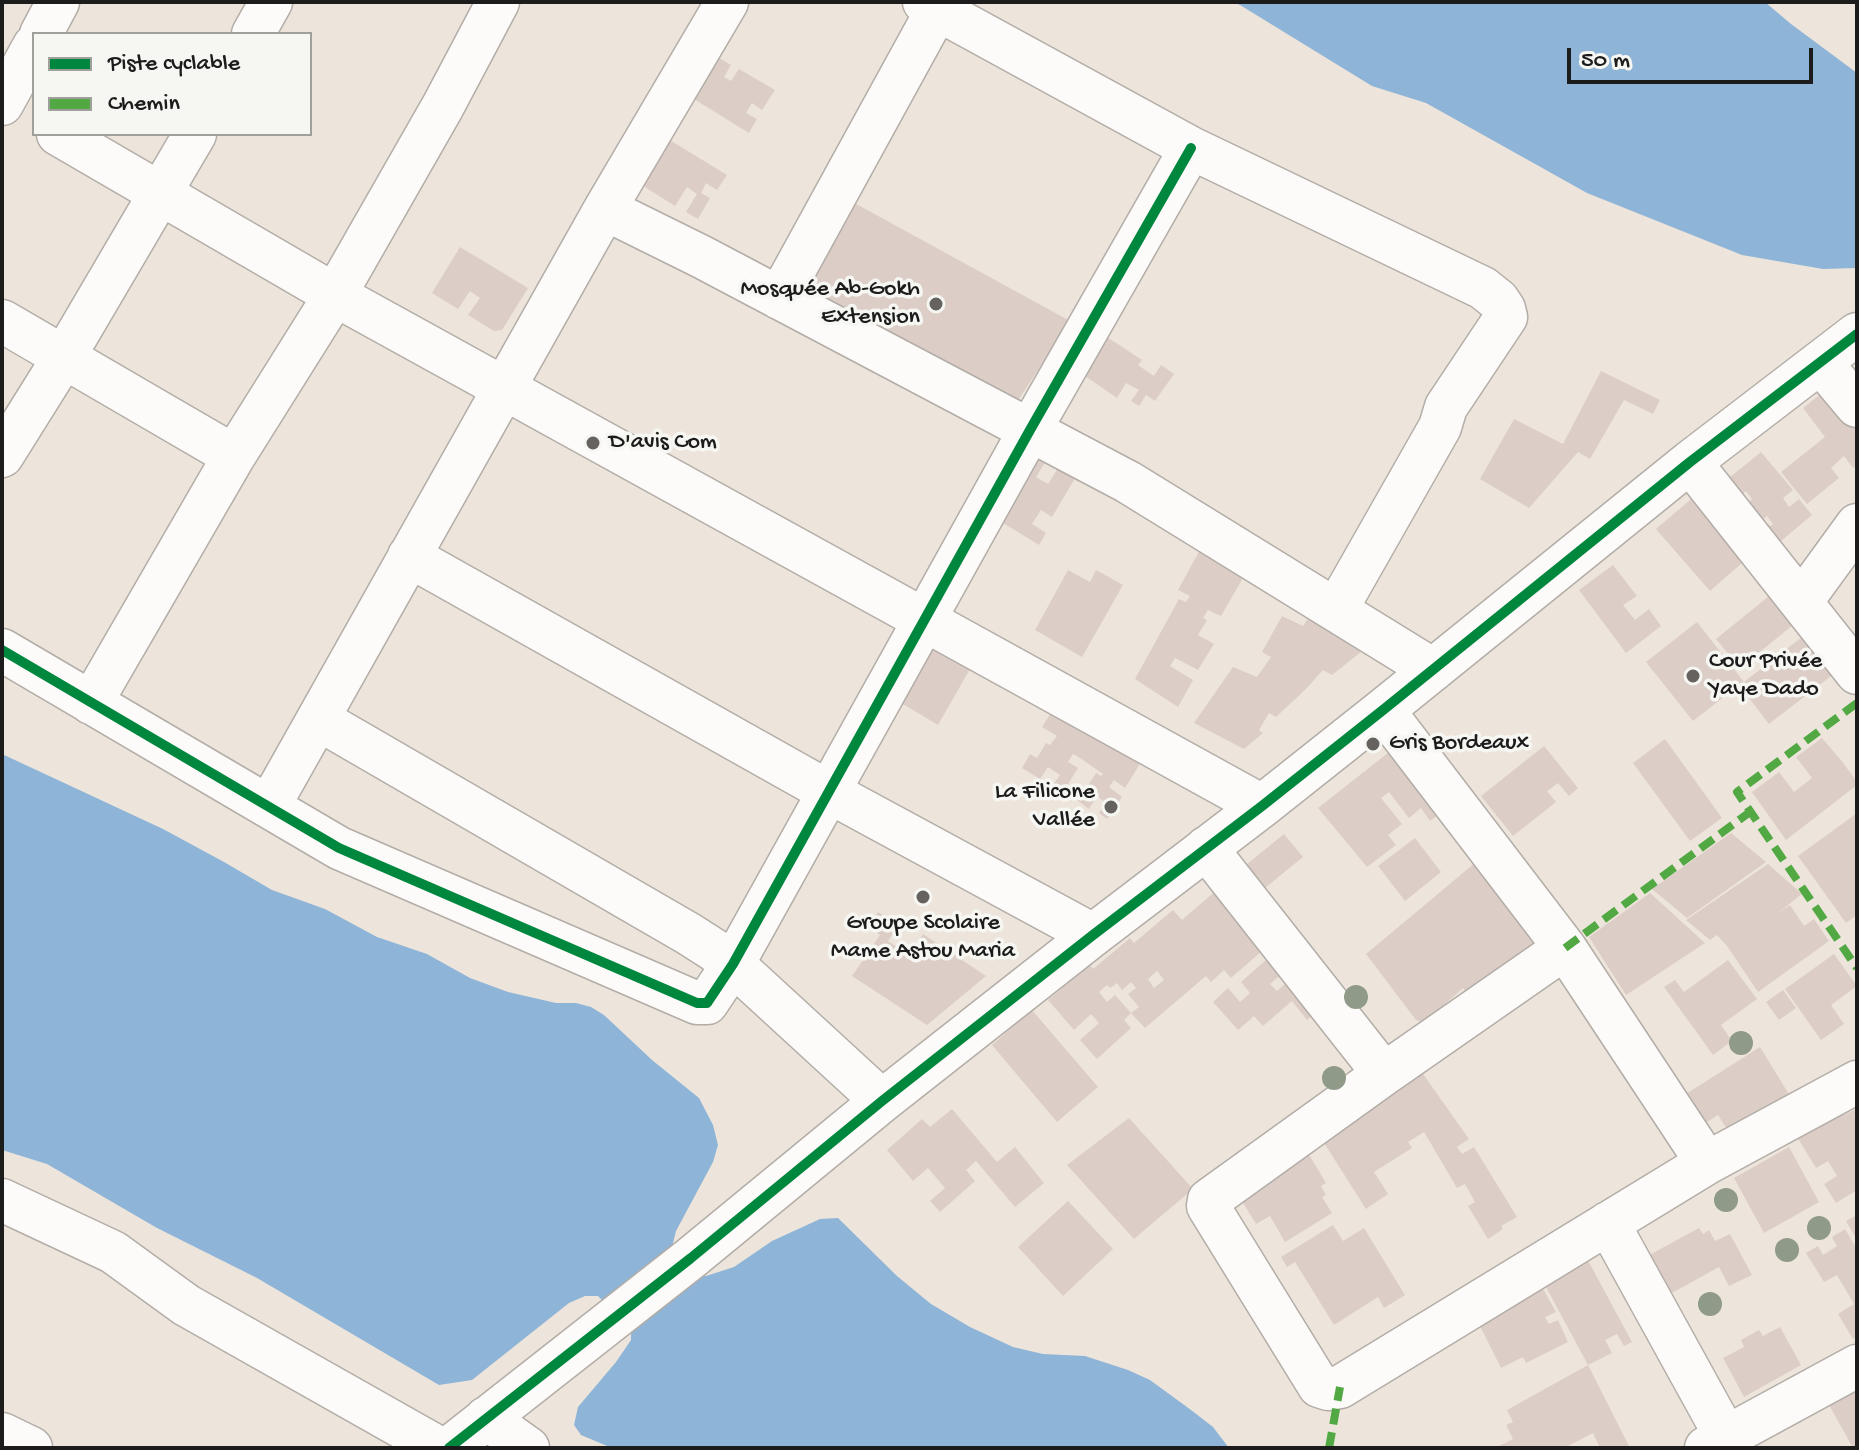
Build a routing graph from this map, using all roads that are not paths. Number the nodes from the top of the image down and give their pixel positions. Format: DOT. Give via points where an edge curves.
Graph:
graph roads {
  1 [pos="58,2"];
  2 [pos="271,2"];
  3 [pos="727,2"];
  4 [pos="931,6"];
  5 [pos="483,7"];
  6 [pos="42,32"];
  7 [pos="254,32"];
  8 [pos="32,51"];
  9 [pos="10,107"];
  10 [pos="61,136"];
  11 [pos="194,136"];
  12 [pos="1191,148"];
  13 [pos="161,194"];
  14 [pos="605,209"];
  15 [pos="335,295"];
  16 [pos="779,298"];
  17 [pos="2,321"];
  18 [pos="1857,334"];
  19 [pos="64,357"];
  20 [pos="1821,363"];
  21 [pos="503,389"];
  22 [pos="1857,406"];
  23 [pos="1030,430"];
  24 [pos="2,456"];
  25 [pos="234,456"];
  26 [pos="1690,462"];
  27 [pos="1857,525"];
  28 [pos="409,556"];
  29 [pos="1801,602"];
  30 [pos="1336,610"];
  31 [pos="926,619"];
  32 [pos="2,650"];
  33 [pos="1433,670"];
  34 [pos="1857,673"];
  35 [pos="91,703"];
  36 [pos="1383,710"];
  37 [pos="318,719"];
  38 [pos="829,792"];
  39 [pos="269,806"];
  40 [pos="1262,806"];
  41 [pos="1206,848"];
  42 [pos="1093,935"];
  43 [pos="1565,948"];
  44 [pos="733,964"];
  45 [pos="1384,1074"];
  46 [pos="1857,1082"];
  47 [pos="882,1101"];
  48 [pos="1707,1163"];
  49 [pos="2,1200"];
  50 [pos="1608,1223"];
  51 [pos="1857,1366"];
  52 [pos="486,1418"];
  53 [pos="2,1434"];
  54 [pos="1716,1442"];
  55 [pos="31,1448"];
  56 [pos="439,1448"];
  57 [pos="449,1448"];
  58 [pos="528,1448"];
  1 -- 6 [label="street"];
  2 -- 7 [label="street"];
  3 -- 14 [label="street"];
  4 -- 12 [label="street"];
  4 -- 16 [label="street"];
  5 -- 15 [label="street" via="443,106"];
  8 -- 9 [label="street"];
  10 -- 13 [label="street"];
  11 -- 13 [label="street"];
  12 -- 23 [label="street"];
  12 -- 30 [label="street" via="1483,288 1504,309 1506,317 1446,407 1440,427"];
  13 -- 15 [label="street"];
  13 -- 19 [label="street"];
  14 -- 16 [label="street"];
  14 -- 21 [label="street"];
  15 -- 21 [label="street"];
  15 -- 25 [label="street"];
  16 -- 23 [label="street"];
  17 -- 19 [label="street"];
  18 -- 20 [label="street"];
  19 -- 24 [label="street"];
  19 -- 25 [label="street"];
  20 -- 22 [label="street"];
  20 -- 26 [label="street"];
  21 -- 28 [label="street"];
  21 -- 31 [label="street"];
  23 -- 30 [label="street" via="1128,482"];
  23 -- 31 [label="street"];
  25 -- 35 [label="street"];
  26 -- 29 [label="street"];
  26 -- 33 [label="street"];
  27 -- 29 [label="street"];
  28 -- 37 [label="street"];
  28 -- 38 [label="street"];
  29 -- 34 [label="street"];
  30 -- 33 [label="street"];
  31 -- 38 [label="street"];
  31 -- 40 [label="street"];
  32 -- 35 [label="street"];
  33 -- 36 [label="street"];
  35 -- 39 [label="street"];
  36 -- 40 [label="street"];
  36 -- 43 [label="street"];
  37 -- 39 [label="street"];
  37 -- 44 [label="street"];
  38 -- 42 [label="street"];
  38 -- 44 [label="street"];
  39 -- 44 [label="street" via="339,848 697,1003 707,1003"];
  40 -- 41 [label="street"];
  41 -- 42 [label="street"];
  41 -- 45 [label="street"];
  42 -- 47 [label="street"];
  43 -- 45 [label="street"];
  43 -- 48 [label="street"];
  44 -- 47 [label="street"];
  45 -- 50 [label="street" via="1208,1202 1319,1386 1340,1387"];
  46 -- 48 [label="street"];
  47 -- 52 [label="street"];
  48 -- 50 [label="street"];
  49 -- 56 [label="street" via="113,1252 186,1305"];
  50 -- 54 [label="street"];
  51 -- 54 [label="street"];
  52 -- 57 [label="street"];
  52 -- 58 [label="street"];
  53 -- 55 [label="street"];
}
